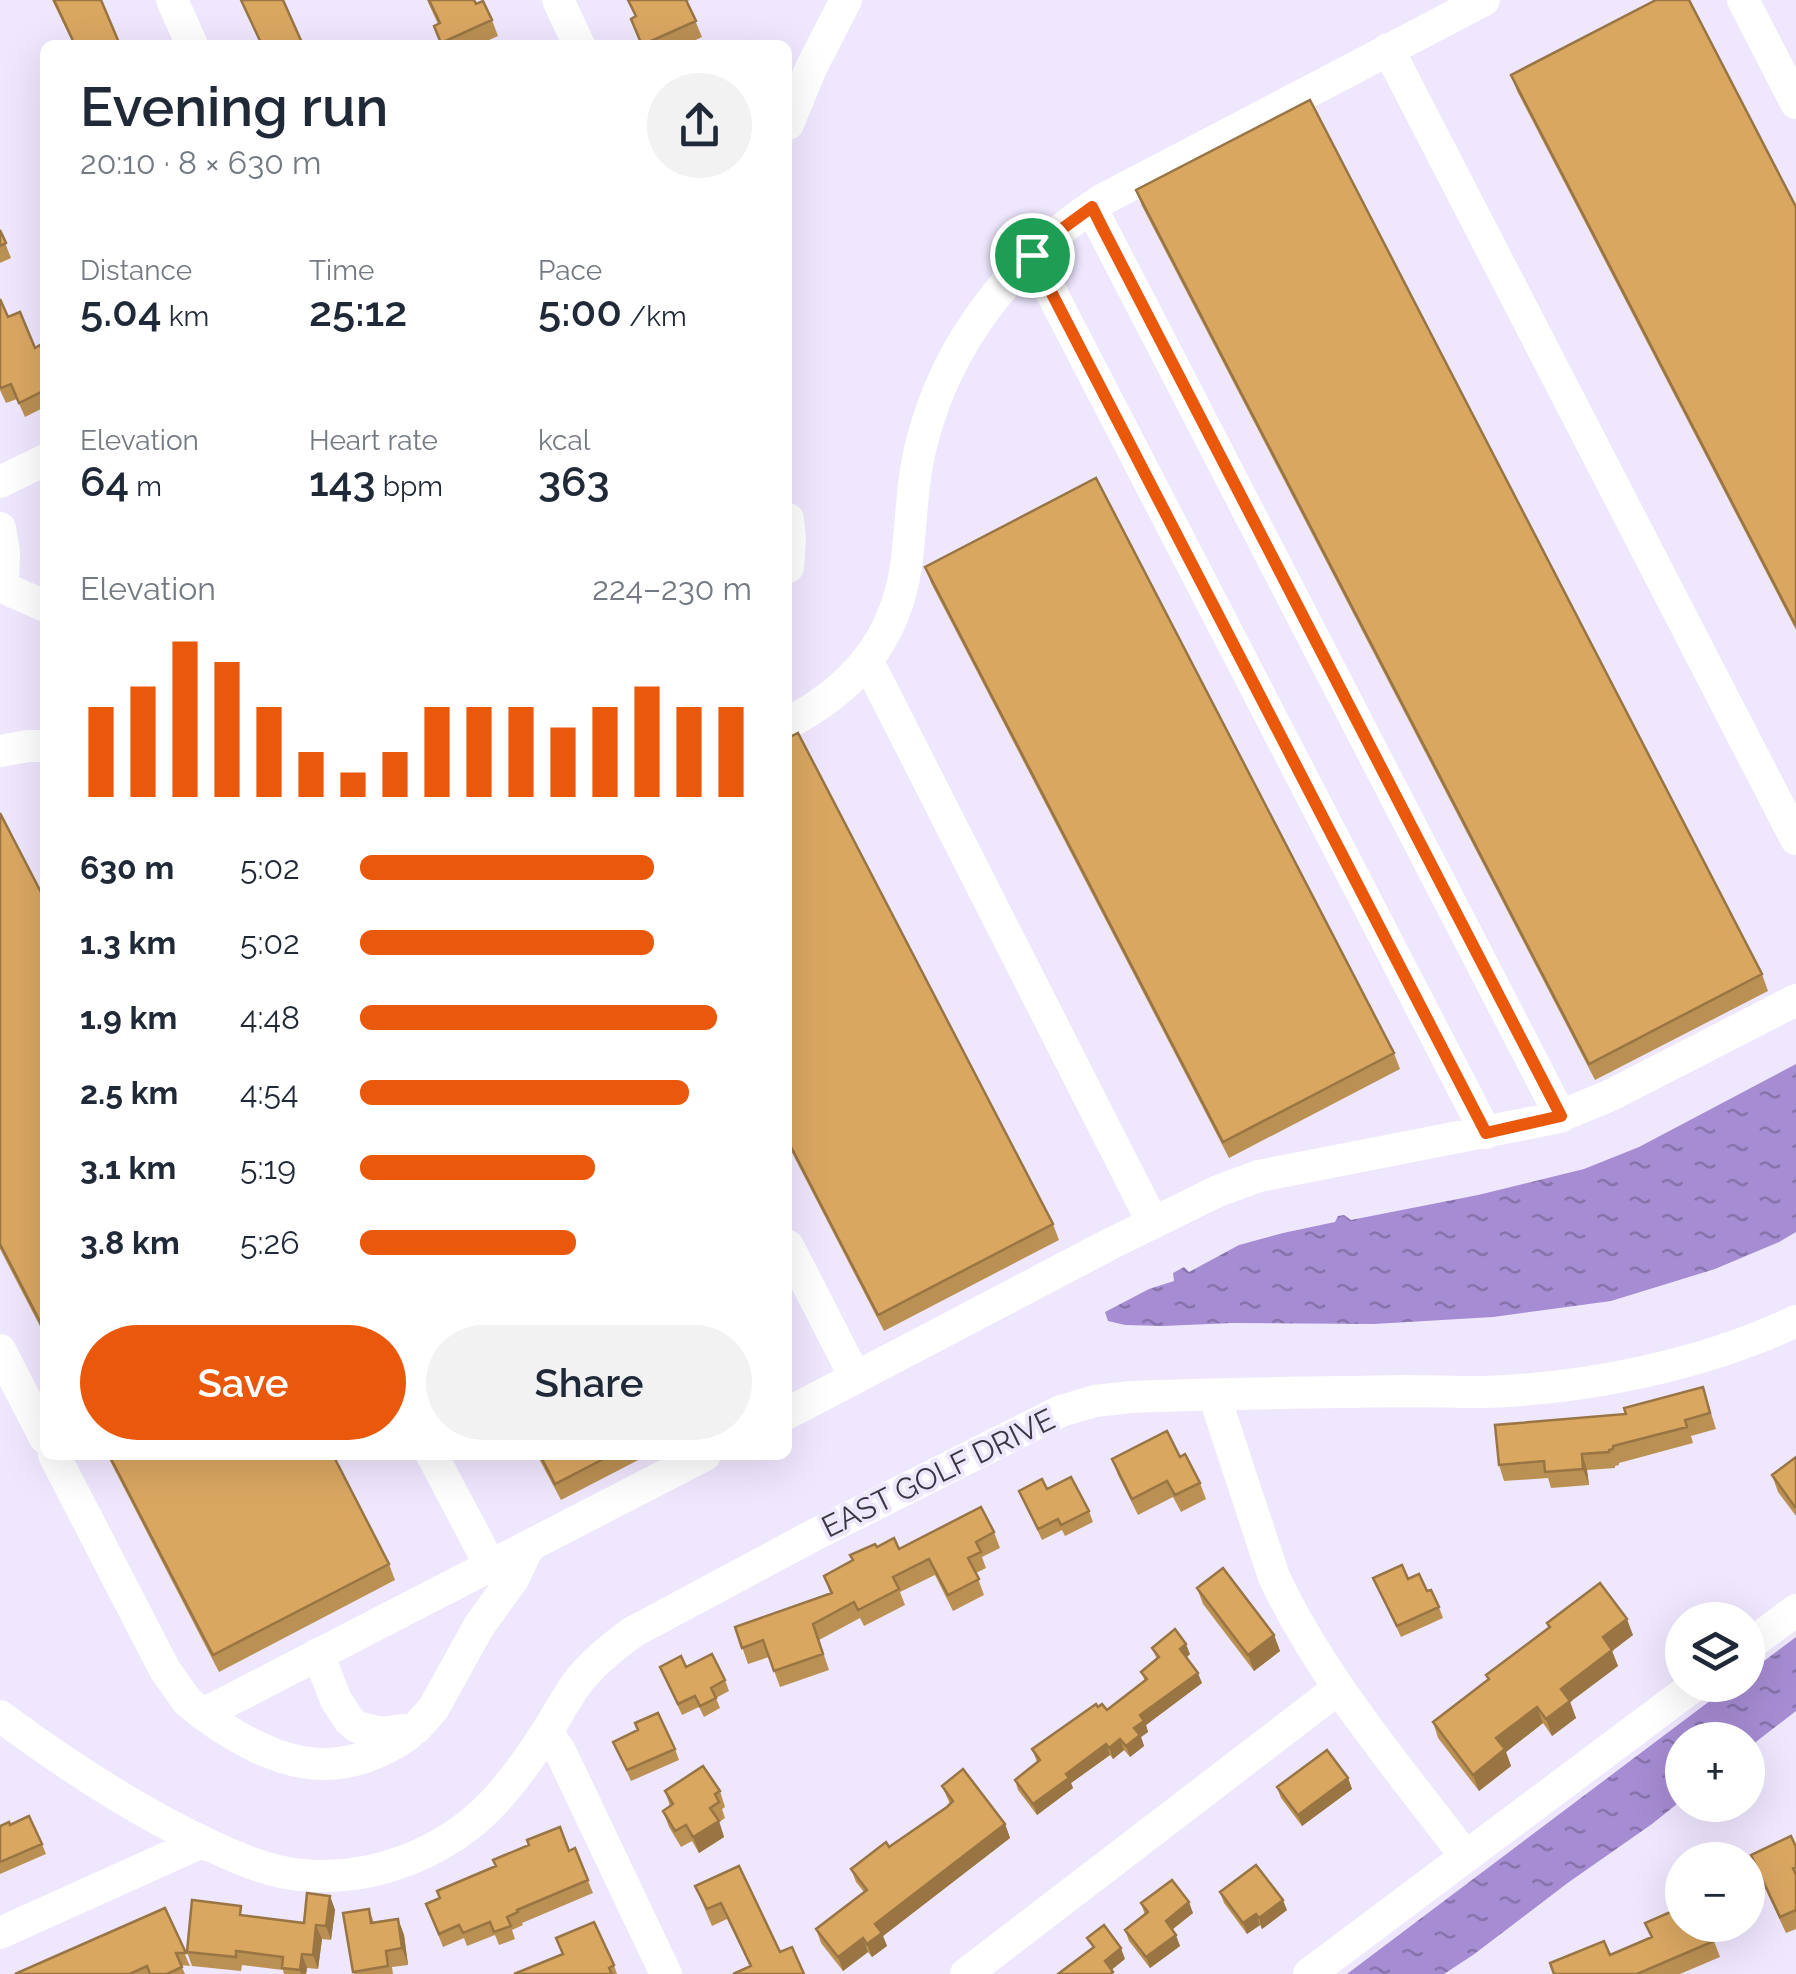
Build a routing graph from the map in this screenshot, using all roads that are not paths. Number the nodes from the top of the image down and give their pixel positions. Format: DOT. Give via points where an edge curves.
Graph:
graph roads {
  1 [pos="172,0"];
  2 [pos="558,0"];
  3 [pos="846,0"];
  4 [pos="1484,0"];
  5 [pos="1743,0"];
  6 [pos="190,40"];
  7 [pos="576,40"];
  8 [pos="1388,49"];
  9 [pos="1796,103"];
  10 [pos="792,114"];
  11 [pos="1092,207"];
  12 [pos="1032,255"];
  13 [pos="40,462"];
  14 [pos="0,482"];
  15 [pos="0,528"];
  16 [pos="1,587"];
  17 [pos="40,604"];
  18 [pos="868,660"];
  19 [pos="792,721"];
  20 [pos="40,746"];
  21 [pos="0,751"];
  22 [pos="1796,840"];
  23 [pos="1796,1000"];
  24 [pos="1561,1116"];
  25 [pos="1486,1133"];
  26 [pos="1153,1222"];
  27 [pos="792,1254"];
  28 [pos="1796,1321"];
  29 [pos="0,1350"];
  30 [pos="855,1377"];
  31 [pos="1214,1395"];
  32 [pos="792,1408"];
  33 [pos="40,1428"];
  34 [pos="57,1460"];
  35 [pos="435,1460"];
  36 [pos="695,1460"];
  37 [pos="529,1546"];
  38 [pos="490,1565"];
  39 [pos="1796,1610"];
  40 [pos="1765,1633"];
  41 [pos="318,1654"];
  42 [pos="1339,1688"];
  43 [pos="1673,1702"];
  44 [pos="202,1714"];
  45 [pos="0,1716"];
  46 [pos="416,1728"];
  47 [pos="547,1732"];
  48 [pos="202,1842"];
  49 [pos="1465,1856"];
  50 [pos="0,1933"];
  51 [pos="666,1974"];
  52 [pos="966,1974"];
  53 [pos="1309,1974"];
  1 -- 6 [label="street"];
  2 -- 7 [label="street"];
  3 -- 10 [label="street"];
  4 -- 8 [label="street"];
  5 -- 9 [label="street"];
  8 -- 11 [label="street"];
  8 -- 22 [label="street"];
  11 -- 12 [label="street"];
  11 -- 24 [label="street"];
  12 -- 18 [label="street" via="973,326 928,418 898,603"];
  12 -- 25 [label="street"];
  13 -- 14 [label="street"];
  15 -- 16 [label="street"];
  16 -- 17 [label="street"];
  18 -- 19 [label="street" via="841,690"];
  18 -- 26 [label="street"];
  20 -- 21 [label="street"];
  23 -- 24 [label="street"];
  24 -- 25 [label="street"];
  25 -- 26 [label="street" via="1259,1176"];
  26 -- 30 [label="street"];
  27 -- 30 [label="street"];
  28 -- 31 [label="street, EAST GOLF DRIVE" via="1699,1356 1579,1383 1486,1392"];
  29 -- 33 [label="street"];
  30 -- 32 [label="street"];
  31 -- 42 [label="street" via="1274,1578"];
  31 -- 47 [label="street, EAST GOLF DRIVE" via="1112,1398 1061,1411 862,1510 620,1642 581,1678"];
  34 -- 44 [label="street" via="165,1670"];
  35 -- 38 [label="street"];
  36 -- 37 [label="street"];
  37 -- 38 [label="street"];
  37 -- 46 [label="street"];
  38 -- 41 [label="street"];
  39 -- 40 [label="street"];
  41 -- 44 [label="street"];
  41 -- 46 [label="street" via="336,1700 357,1727 381,1734"];
  42 -- 49 [label="street"];
  42 -- 52 [label="street"];
  43 -- 49 [label="street"];
  44 -- 46 [label="street" via="267,1752 304,1763 360,1759"];
  45 -- 48 [label="street, EAST GOLF DRIVE" via="129,1803"];
  47 -- 48 [label="street, EAST GOLF DRIVE" via="472,1823 439,1846 386,1868 300,1875"];
  47 -- 51 [label="street"];
  48 -- 50 [label="street"];
  49 -- 53 [label="street"];
}
